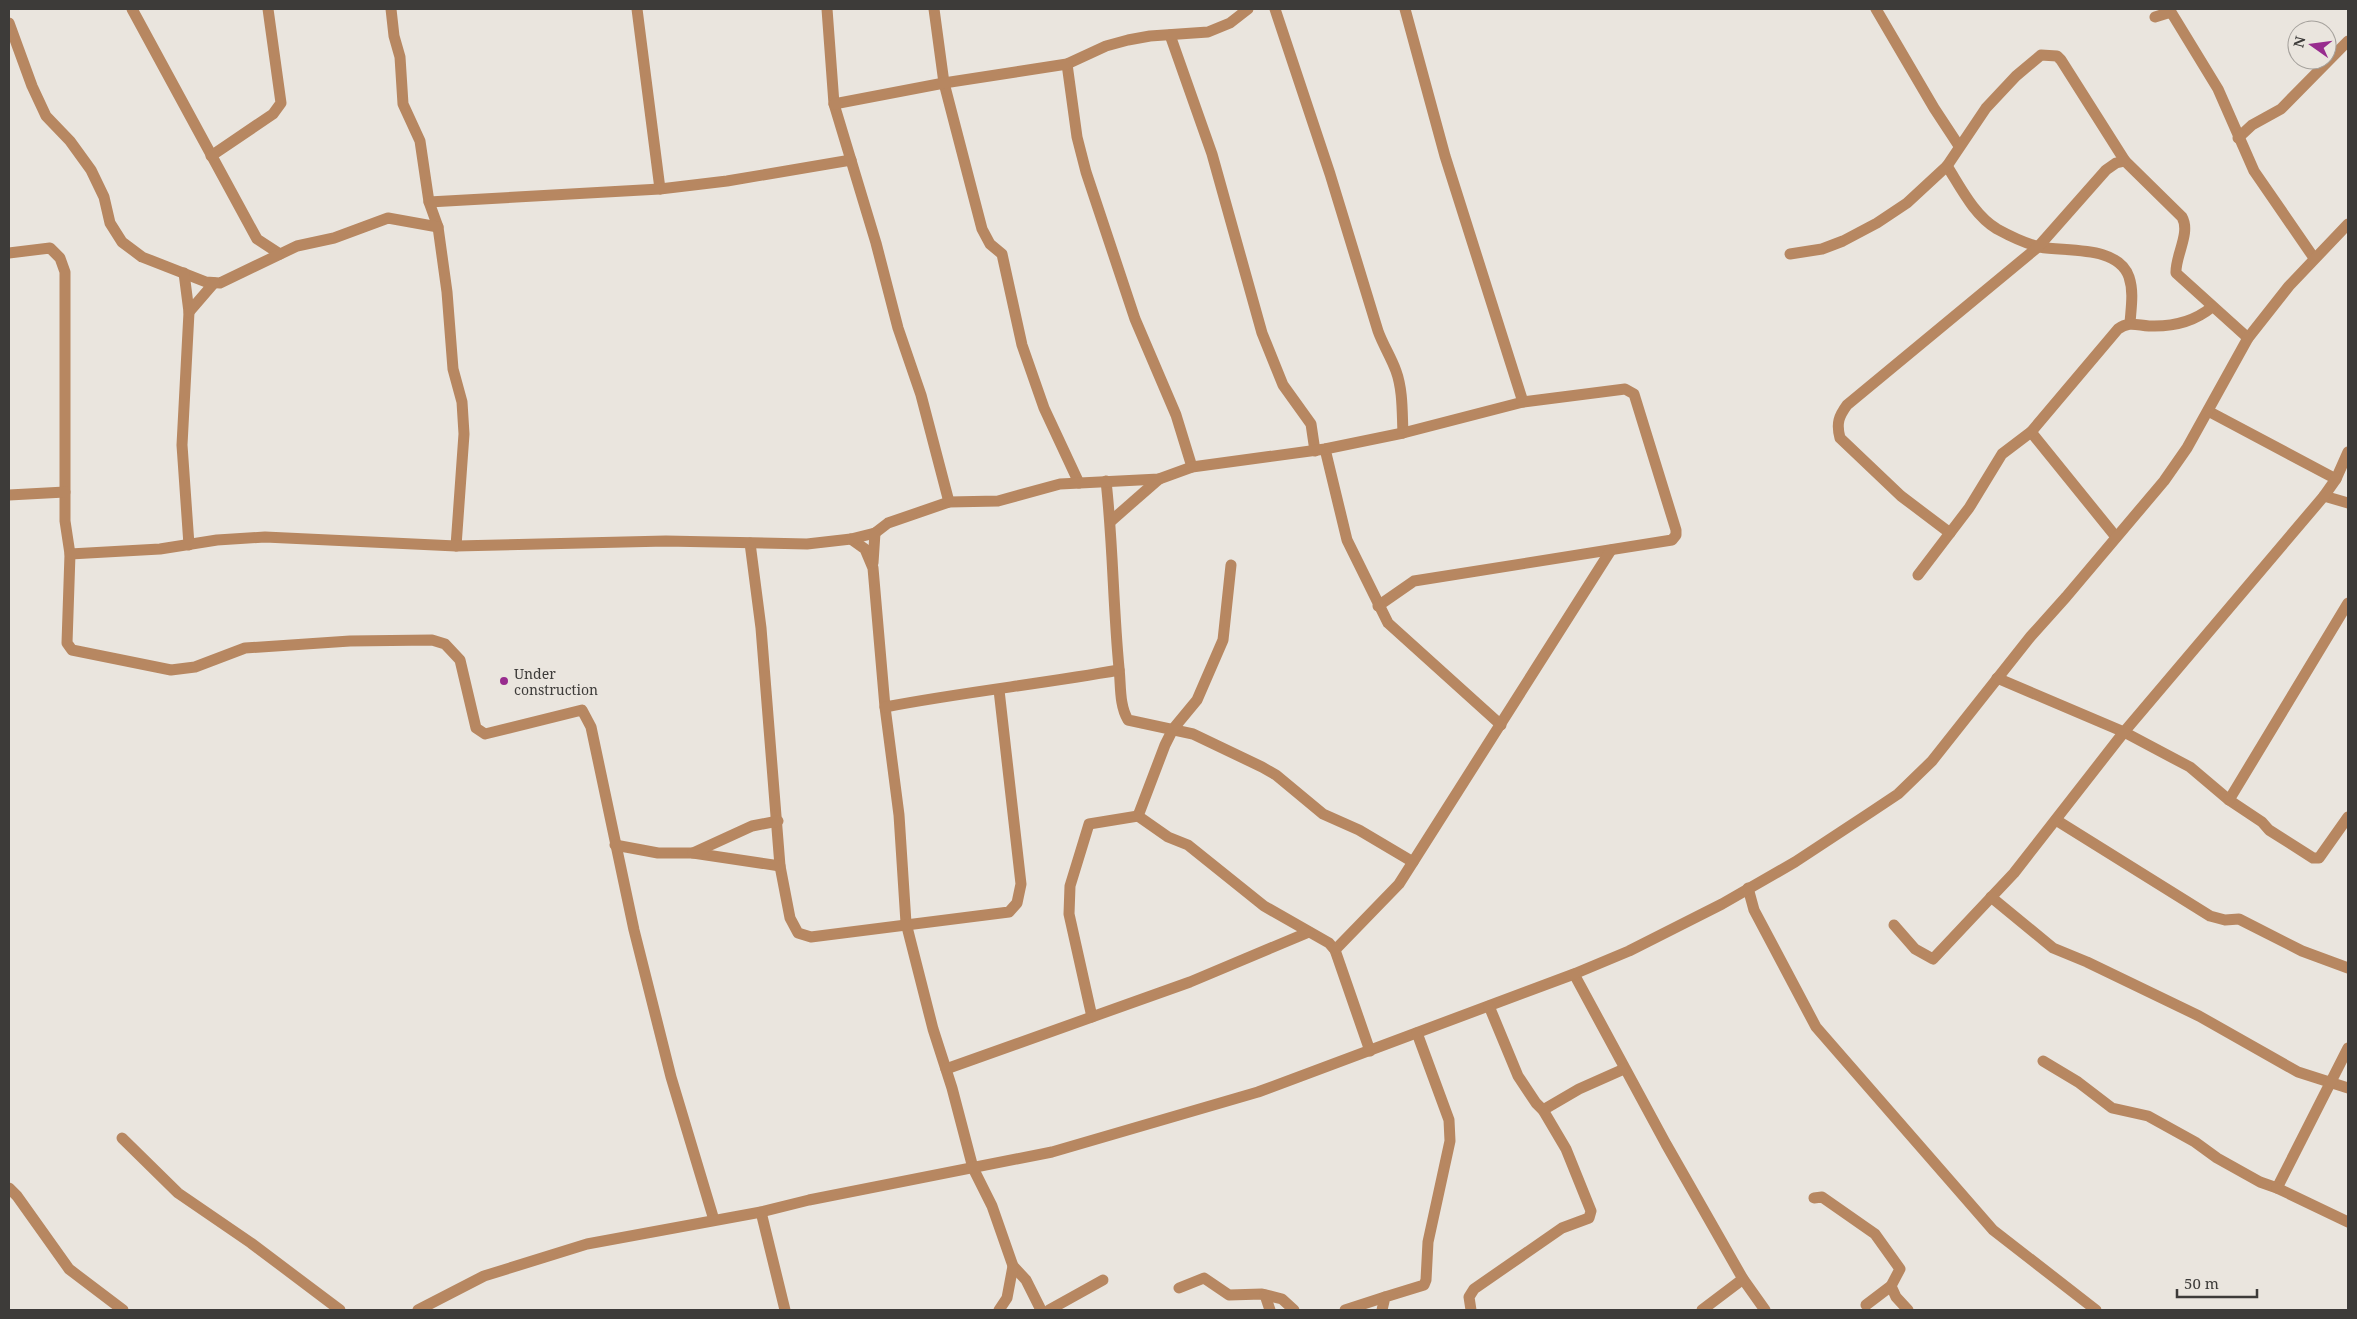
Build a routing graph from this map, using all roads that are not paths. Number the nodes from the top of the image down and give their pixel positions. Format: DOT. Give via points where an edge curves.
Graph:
graph roads {
  1 [pos="132,9"];
  2 [pos="268,9"];
  3 [pos="391,9"];
  4 [pos="637,9"];
  5 [pos="828,9"];
  6 [pos="934,9"];
  7 [pos="1248,9"];
  8 [pos="1275,9"];
  9 [pos="1405,9"];
  10 [pos="1876,9"];
  11 [pos="2155,18"];
  12 [pos="9,23"];
  13 [pos="1170,34"];
  14 [pos="2348,41"];
  15 [pos="1066,64"];
  16 [pos="944,83"];
  17 [pos="834,104"];
  18 [pos="2238,138"];
  19 [pos="1959,146"];
  20 [pos="211,156"];
  21 [pos="851,160"];
  22 [pos="2124,161"];
  23 [pos="1947,166"];
  24 [pos="660,188"];
  25 [pos="430,202"];
  26 [pos="2348,224"];
  27 [pos="438,227"];
  28 [pos="2038,246"];
  29 [pos="9,253"];
  30 [pos="280,254"];
  31 [pos="1790,254"];
  32 [pos="2314,258"];
  33 [pos="184,273"];
  34 [pos="214,283"];
  35 [pos="2212,307"];
  36 [pos="190,312"];
  37 [pos="2130,323"];
  38 [pos="2248,338"];
  39 [pos="1523,402"];
  40 [pos="2208,410"];
  41 [pos="2032,432"];
  42 [pos="1403,433"];
  43 [pos="1320,450"];
  44 [pos="2348,452"];
  45 [pos="1192,467"];
  46 [pos="1159,479"];
  47 [pos="2336,479"];
  48 [pos="1106,481"];
  49 [pos="1079,483"];
  50 [pos="65,492"];
  51 [pos="9,495"];
  52 [pos="2324,496"];
  53 [pos="949,502"];
  54 [pos="2348,503"];
  55 [pos="1111,520"];
  56 [pos="875,533"];
  57 [pos="1950,533"];
  58 [pos="2116,537"];
  59 [pos="851,539"];
  60 [pos="750,543"];
  61 [pos="189,545"];
  62 [pos="456,546"];
  63 [pos="1611,550"];
  64 [pos="70,554"];
  65 [pos="1231,565"];
  66 [pos="872,568"];
  67 [pos="1918,575"];
  68 [pos="2348,603"];
  69 [pos="1378,606"];
  70 [pos="1119,670"];
  71 [pos="1997,678"];
  72 [pos="999,690"];
  73 [pos="885,707"];
  74 [pos="1501,725"];
  75 [pos="1174,729"];
  76 [pos="2124,732"];
  77 [pos="2229,800"];
  78 [pos="1138,816"];
  79 [pos="2348,817"];
  80 [pos="2056,820"];
  81 [pos="778,821"];
  82 [pos="615,845"];
  83 [pos="693,853"];
  84 [pos="1413,862"];
  85 [pos="780,866"];
  86 [pos="1748,888"];
  87 [pos="1990,897"];
  88 [pos="906,923"];
  89 [pos="1894,925"];
  90 [pos="1309,932"];
  91 [pos="1335,950"];
  92 [pos="2348,968"];
  93 [pos="1574,974"];
  94 [pos="1489,1006"];
  95 [pos="1092,1018"];
  96 [pos="1417,1033"];
  97 [pos="2348,1048"];
  98 [pos="1370,1051"];
  99 [pos="2043,1061"];
  100 [pos="946,1069"];
  101 [pos="1624,1069"];
  102 [pos="2332,1082"];
  103 [pos="2348,1088"];
  104 [pos="1544,1110"];
  105 [pos="122,1138"];
  106 [pos="973,1168"];
  107 [pos="9,1188"];
  108 [pos="2277,1188"];
  109 [pos="1814,1198"];
  110 [pos="761,1212"];
  111 [pos="714,1220"];
  112 [pos="2348,1222"];
  113 [pos="1012,1266"];
  114 [pos="1743,1279"];
  115 [pos="1103,1280"];
  116 [pos="1891,1286"];
  117 [pos="1179,1288"];
  118 [pos="1265,1295"];
  119 [pos="1385,1297"];
  120 [pos="1866,1305"];
  121 [pos="123,1310"];
  122 [pos="340,1310"];
  123 [pos="418,1310"];
  124 [pos="786,1310"];
  125 [pos="999,1310"];
  126 [pos="1040,1310"];
  127 [pos="1049,1310"];
  128 [pos="1270,1310"];
  129 [pos="1294,1310"];
  130 [pos="1345,1310"];
  131 [pos="1382,1310"];
  132 [pos="1471,1310"];
  133 [pos="1702,1310"];
  134 [pos="1766,1310"];
  135 [pos="1908,1310"];
  136 [pos="2096,1310"];
  1 -- 20 [label="street"];
  2 -- 20 [label="street" via="281,103 273,114"];
  3 -- 25 [label="street" via="400,58 403,104 420,141"];
  4 -- 24 [label="street"];
  5 -- 17 [label="street"];
  6 -- 16 [label="street"];
  7 -- 13 [label="street" via="1230,23 1208,32"];
  8 -- 42 [label="street" via="1378,331 1396,371"];
  9 -- 39 [label="street" via="1445,156"];
  10 -- 19 [label="street"];
  11 -- 18 [label="street" via="2170,12 2218,89"];
  12 -- 33 [label="street" via="46,116 91,170 104,198 110,223 122,242 142,257"];
  13 -- 15 [label="street" via="1106,46"];
  13 -- 43 [label="street" via="1212,154 1262,333 1283,385 1311,424"];
  14 -- 18 [label="street" via="2281,109 2252,125"];
  15 -- 16 [label="street"];
  15 -- 45 [label="street" via="1076,137 1086,172 1135,319 1176,415"];
  16 -- 17 [label="street"];
  16 -- 49 [label="street" via="982,229 990,244 1002,254 1022,345 1044,408"];
  17 -- 21 [label="street"];
  18 -- 32 [label="street" via="2254,171"];
  19 -- 22 [label="street" via="1986,108 2016,76 2041,54 2050,54 2061,60"];
  19 -- 23 [label="street"];
  20 -- 30 [label="street" via="257,239"];
  21 -- 24 [label="street" via="727,181"];
  21 -- 53 [label="street" via="900,335 921,395"];
  22 -- 28 [label="street" via="2106,170"];
  22 -- 35 [label="street" via="2182,217 2185,227 2175,265 2176,273"];
  23 -- 28 [label="street" via="1987,222 1998,230"];
  23 -- 31 [label="street" via="1907,203 1877,224 1829,246"];
  24 -- 25 [label="street"];
  25 -- 27 [label="street"];
  26 -- 32 [label="street"];
  27 -- 30 [label="street" via="388,218"];
  27 -- 62 [label="street" via="448,292 453,369 462,402 464,434"];
  28 -- 37 [label="street" via="2086,251 2108,256 2121,264 2129,276 2132,290"];
  28 -- 57 [label="street" via="1847,405 1837,425 1840,438 1901,496"];
  29 -- 50 [label="street" via="50,248 60,258 65,272"];
  30 -- 34 [label="street"];
  32 -- 38 [label="street"];
  33 -- 34 [label="street"];
  33 -- 36 [label="street"];
  34 -- 36 [label="street"];
  35 -- 37 [label="street" via="2189,321 2149,326"];
  35 -- 38 [label="street"];
  36 -- 61 [label="street" via="182,422"];
  37 -- 41 [label="street" via="2118,329"];
  38 -- 40 [label="street"];
  39 -- 42 [label="street"];
  39 -- 63 [label="street" via="1625,389 1638,399 1676,535 1672,540"];
  40 -- 47 [label="street"];
  40 -- 58 [label="street" via="2164,481"];
  41 -- 57 [label="street" via="2002,454"];
  41 -- 58 [label="street"];
  42 -- 43 [label="street"];
  43 -- 45 [label="street"];
  43 -- 69 [label="street" via="1348,540"];
  44 -- 47 [label="street"];
  45 -- 46 [label="street"];
  46 -- 48 [label="street"];
  46 -- 55 [label="street"];
  47 -- 52 [label="street"];
  48 -- 49 [label="street"];
  48 -- 55 [label="street"];
  49 -- 53 [label="street" via="1060,484 998,501"];
  50 -- 51 [label="street"];
  50 -- 64 [label="street"];
  52 -- 54 [label="street"];
  52 -- 76 [label="street"];
  53 -- 56 [label="street" via="888,523"];
  55 -- 70 [label="street"];
  56 -- 59 [label="street"];
  56 -- 66 [label="street"];
  57 -- 67 [label="street"];
  58 -- 71 [label="street"];
  59 -- 60 [label="street" via="807,544"];
  59 -- 66 [label="street" via="865,549"];
  60 -- 62 [label="street" via="666,541"];
  60 -- 81 [label="street"];
  61 -- 62 [label="street" via="265,537"];
  61 -- 64 [label="street" via="160,550"];
  63 -- 69 [label="street" via="1414,581"];
  63 -- 74 [label="street"];
  64 -- 82 [label="street" via="68,643 72,650 171,670 195,667 244,648 432,640 444,644 460,660 476,728 480,732 485,734 582,710 591,728"];
  65 -- 75 [label="street" via="1223,640 1196,700"];
  66 -- 73 [label="street"];
  68 -- 77 [label="street"];
  69 -- 74 [label="street" via="1396,632"];
  70 -- 72 [label="street"];
  70 -- 75 [label="street" via="1122,704 1128,720"];
  71 -- 76 [label="street"];
  71 -- 86 [label="street" via="1932,760 1898,794 1795,862"];
  72 -- 73 [label="street" via="958,693"];
  72 -- 88 [label="street" via="1020,896 1009,912"];
  73 -- 88 [label="street" via="899,815"];
  74 -- 84 [label="street"];
  75 -- 78 [label="street"];
  75 -- 84 [label="street" via="1199,736 1269,771 1323,814 1359,830"];
  76 -- 77 [label="street" via="2190,767"];
  76 -- 80 [label="street"];
  77 -- 79 [label="street" via="2313,858 2319,858"];
  78 -- 90 [label="street" via="1168,837 1188,845 1264,906"];
  78 -- 95 [label="street" via="1089,824 1070,886 1069,914"];
  80 -- 87 [label="street" via="2014,873"];
  80 -- 92 [label="street" via="2210,916 2239,919 2302,951"];
  81 -- 83 [label="street" via="746,828"];
  81 -- 85 [label="street"];
  82 -- 83 [label="street" via="658,853"];
  82 -- 111 [label="street" via="671,1077"];
  83 -- 85 [label="street"];
  84 -- 91 [label="street" via="1392,892"];
  85 -- 88 [label="street" via="790,918 798,933 804,936"];
  86 -- 93 [label="street" via="1629,951"];
  86 -- 136 [label="street" via="1754,910 1816,1027 1993,1230"];
  87 -- 89 [label="street" via="1933,959 1915,949"];
  87 -- 102 [label="street" via="2053,948 2199,1016 2298,1072"];
  88 -- 100 [label="street"];
  90 -- 91 [label="street"];
  90 -- 95 [label="street" via="1190,982"];
  91 -- 98 [label="street"];
  93 -- 94 [label="street"];
  93 -- 101 [label="street"];
  94 -- 96 [label="street"];
  94 -- 104 [label="street" via="1518,1076"];
  95 -- 100 [label="street"];
  96 -- 98 [label="street"];
  96 -- 119 [label="street" via="1449,1120 1450,1141 1428,1242 1424,1285"];
  97 -- 102 [label="street"];
  98 -- 106 [label="street" via="1258,1092 1158,1122 1052,1152"];
  99 -- 108 [label="street" via="2112,1108 2148,1116 2217,1158"];
  100 -- 106 [label="street"];
  101 -- 104 [label="street" via="1579,1089"];
  101 -- 114 [label="street"];
  102 -- 103 [label="street"];
  102 -- 108 [label="street"];
  104 -- 132 [label="street" via="1566,1148 1591,1210 1589,1218 1562,1228 1474,1289 1469,1297"];
  105 -- 122 [label="street" via="178,1193"];
  106 -- 110 [label="street"];
  106 -- 113 [label="street" via="992,1206"];
  107 -- 121 [label="street" via="69,1268"];
  108 -- 112 [label="street"];
  109 -- 116 [label="street" via="1822,1197 1875,1234 1900,1269"];
  110 -- 111 [label="street"];
  110 -- 124 [label="street"];
  111 -- 123 [label="street" via="587,1244 538,1258 484,1276"];
  113 -- 125 [label="street" via="1007,1298"];
  113 -- 126 [label="street" via="1026,1280"];
  114 -- 133 [label="street"];
  114 -- 134 [label="street"];
  115 -- 127 [label="street"];
  116 -- 120 [label="street"];
  116 -- 135 [label="street" via="1896,1298"];
  117 -- 118 [label="street" via="1204,1278 1228,1295"];
  118 -- 128 [label="street"];
  118 -- 129 [label="street" via="1282,1299"];
  119 -- 130 [label="street"];
  119 -- 131 [label="street"];
}
